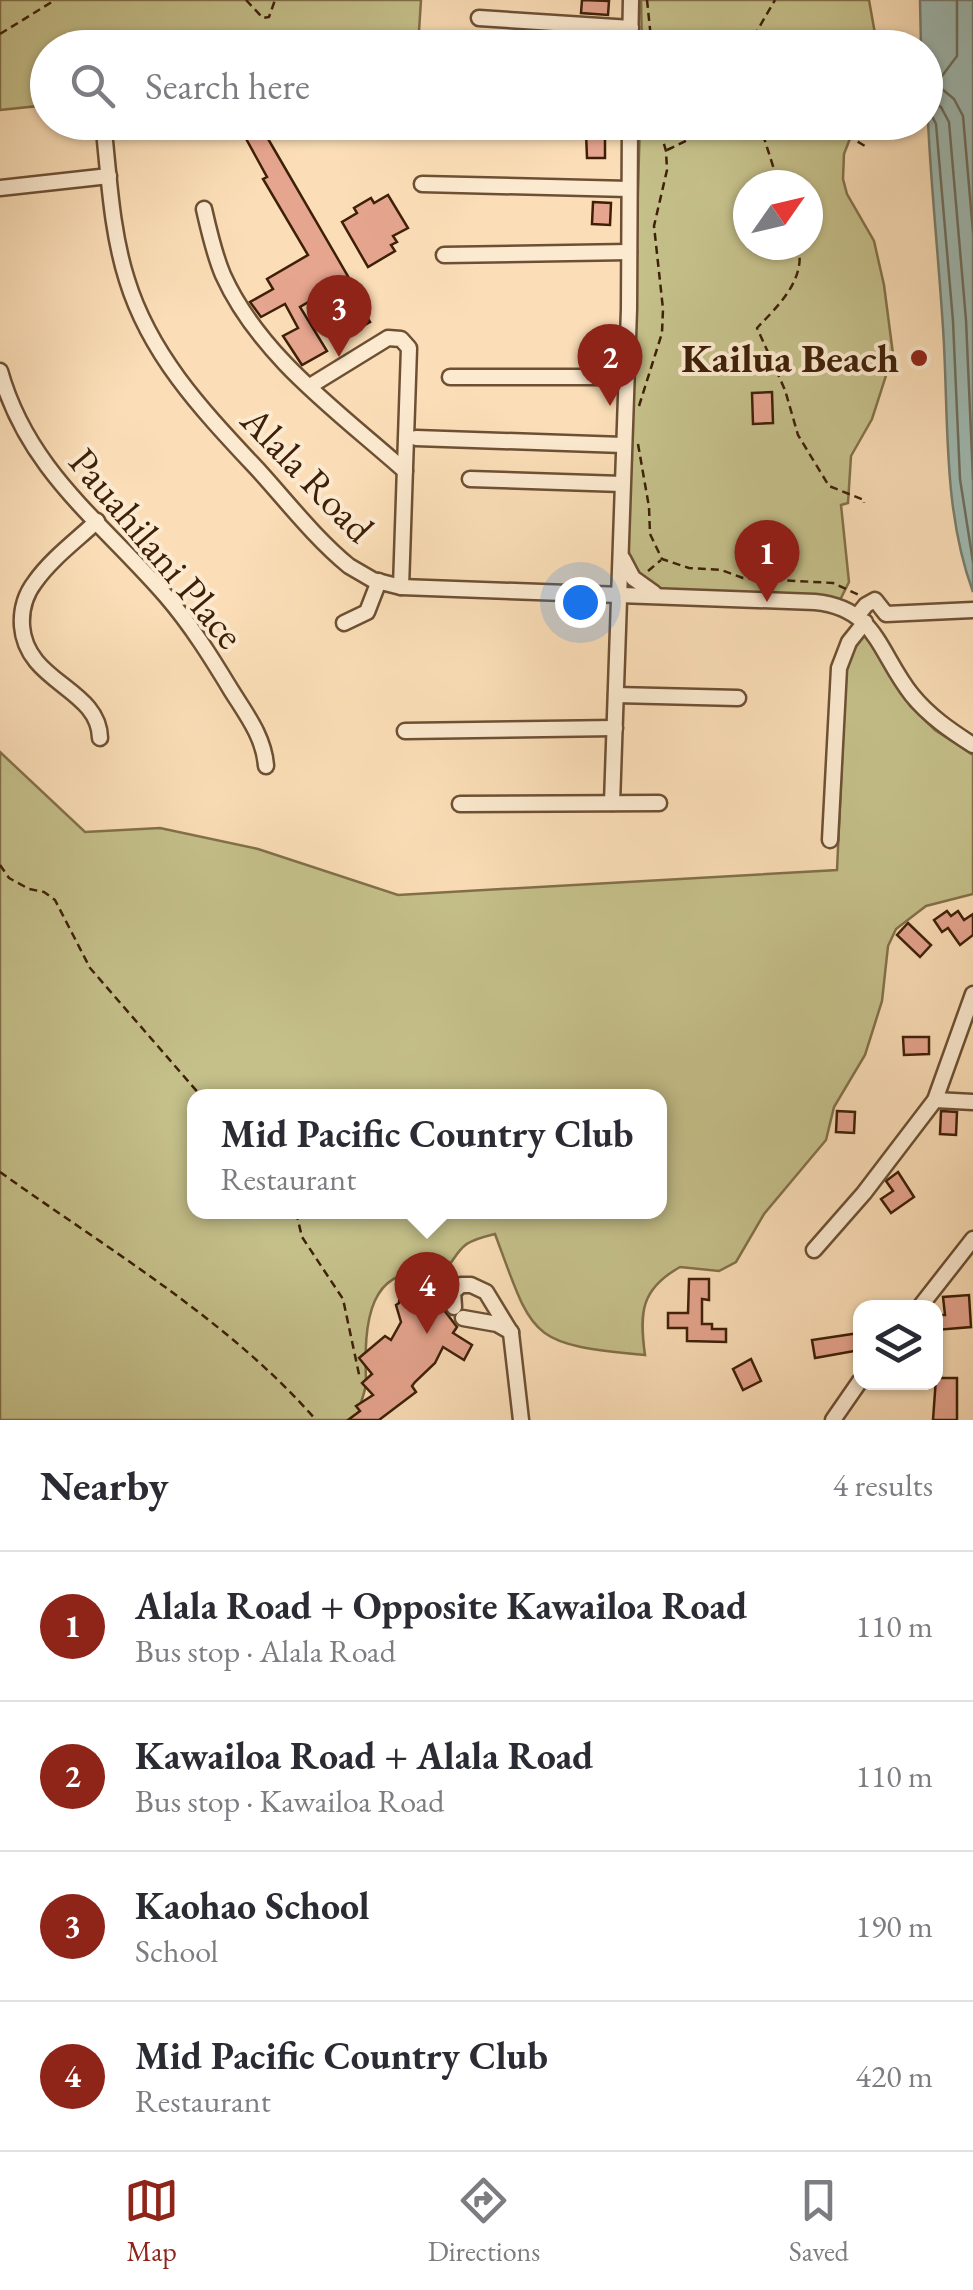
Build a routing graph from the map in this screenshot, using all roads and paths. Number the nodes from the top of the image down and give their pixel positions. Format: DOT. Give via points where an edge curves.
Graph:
graph roads {
  1 [pos="55,0"];
  2 [pos="246,0"];
  3 [pos="274,0"];
  4 [pos="631,0"];
  5 [pos="647,0"];
  6 [pos="774,0"];
  7 [pos="479,18"];
  8 [pos="630,28"];
  9 [pos="650,30"];
  10 [pos="757,30"];
  11 [pos="0,34"];
  12 [pos="105,140"];
  13 [pos="630,140"];
  14 [pos="663,140"];
  15 [pos="687,140"];
  16 [pos="765,140"];
  17 [pos="856,140"];
  18 [pos="866,146"];
  19 [pos="666,150"];
  20 [pos="774,170"];
  21 [pos="109,176"];
  22 [pos="422,184"];
  23 [pos="0,188"];
  24 [pos="630,189"];
  25 [pos="204,209"];
  26 [pos="629,252"];
  27 [pos="444,255"];
  28 [pos="798,260"];
  29 [pos="0,371"];
  30 [pos="450,376"];
  31 [pos="626,377"];
  32 [pos="310,386"];
  33 [pos="639,407"];
  34 [pos="637,435"];
  35 [pos="416,438"];
  36 [pos="623,445"];
  37 [pos="405,471"];
  38 [pos="470,479"];
  39 [pos="622,484"];
  40 [pos="864,503"];
  41 [pos="97,522"];
  42 [pos="621,549"];
  43 [pos="662,559"];
  44 [pos="636,581"];
  45 [pos="379,582"];
  46 [pos="400,586"];
  47 [pos="618,595"];
  48 [pos="665,596"];
  49 [pos="868,603"];
  50 [pos="973,610"];
  51 [pos="861,619"];
  52 [pos="344,624"];
  53 [pos="616,695"];
  54 [pos="738,698"];
  55 [pos="614,728"];
  56 [pos="406,732"];
  57 [pos="100,738"];
  58 [pos="973,745"];
  59 [pos="266,766"];
  60 [pos="612,803"];
  61 [pos="659,803"];
  62 [pos="460,804"];
  63 [pos="830,840"];
  64 [pos="0,864"];
  65 [pos="973,994"];
  66 [pos="195,1089"];
  67 [pos="935,1100"];
  68 [pos="973,1102"];
  69 [pos="0,1172"];
  70 [pos="298,1219"];
  71 [pos="973,1239"];
  72 [pos="814,1250"];
  73 [pos="926,1300"];
  74 [pos="490,1303"];
  75 [pos="464,1315"];
  76 [pos="511,1333"];
  77 [pos="360,1379"];
  78 [pos="855,1390"];
  79 [pos="316,1420"];
  80 [pos="522,1420"];
  81 [pos="834,1420"];
  1 -- 11 [label="path"];
  2 -- 3 [label="path" via="263,18"];
  4 -- 8 [label="street"];
  5 -- 9 [label="path"];
  6 -- 10 [label="path"];
  7 -- 8 [label="street"];
  12 -- 21 [label="street, Alala Road"];
  13 -- 24 [label="street"];
  14 -- 19 [label="path"];
  15 -- 19 [label="path"];
  16 -- 20 [label="path"];
  17 -- 18 [label="path"];
  19 -- 33 [label="path" via="654,226 662,333"];
  21 -- 23 [label="street"];
  21 -- 45 [label="street, Alala Road" via="127,281 175,376 335,554"];
  22 -- 24 [label="street"];
  24 -- 26 [label="street"];
  25 -- 32 [label="street" via="232,294"];
  26 -- 27 [label="street"];
  26 -- 31 [label="street"];
  28 -- 40 [label="path" via="790,294 757,328 798,435 821,473 829,486"];
  29 -- 41 [label="street, Pauahilani Place" via="31,446"];
  30 -- 31 [label="street"];
  31 -- 36 [label="street"];
  32 -- 37 [label="street"];
  32 -- 37 [label="street" via="388,338 405,341"];
  34 -- 43 [label="path" via="650,534"];
  35 -- 36 [label="street"];
  36 -- 39 [label="street"];
  37 -- 46 [label="street"];
  38 -- 39 [label="street"];
  39 -- 42 [label="street"];
  41 -- 57 [label="street" via="36,579 22,616 32,658 90,709"];
  41 -- 59 [label="street, Pauahilani Place" via="192,627 256,729"];
  42 -- 44 [label="street"];
  42 -- 47 [label="street"];
  43 -- 44 [label="path"];
  43 -- 49 [label="path" via="743,578 833,583"];
  44 -- 48 [label="street"];
  45 -- 46 [label="street, Alala Road"];
  45 -- 52 [label="street" via="367,612"];
  46 -- 47 [label="street, Alala Road"];
  47 -- 48 [label="street, Alala Road"];
  47 -- 53 [label="street"];
  48 -- 51 [label="street, Alala Road" via="814,602"];
  49 -- 50 [label="street" via="875,600 886,614"];
  49 -- 51 [label="street"];
  51 -- 58 [label="street" via="917,701"];
  51 -- 63 [label="street" via="839,668"];
  53 -- 54 [label="street"];
  53 -- 55 [label="street"];
  55 -- 56 [label="street"];
  55 -- 60 [label="street"];
  60 -- 61 [label="street"];
  60 -- 62 [label="street"];
  64 -- 66 [label="path" via="9,878 54,900 90,968"];
  65 -- 67 [label="street"];
  67 -- 68 [label="street"];
  67 -- 72 [label="street"];
  69 -- 79 [label="path" via="192,1309"];
  70 -- 77 [label="path" via="302,1237 343,1300"];
  71 -- 73 [label="street"];
  74 -- 75 [label="street" via="487,1313"];
  74 -- 75 [label="street" via="483,1290 466,1284 453,1292"];
  74 -- 76 [label="street"];
  75 -- 76 [label="street"];
  76 -- 80 [label="street"];
  78 -- 81 [label="street"];
}
